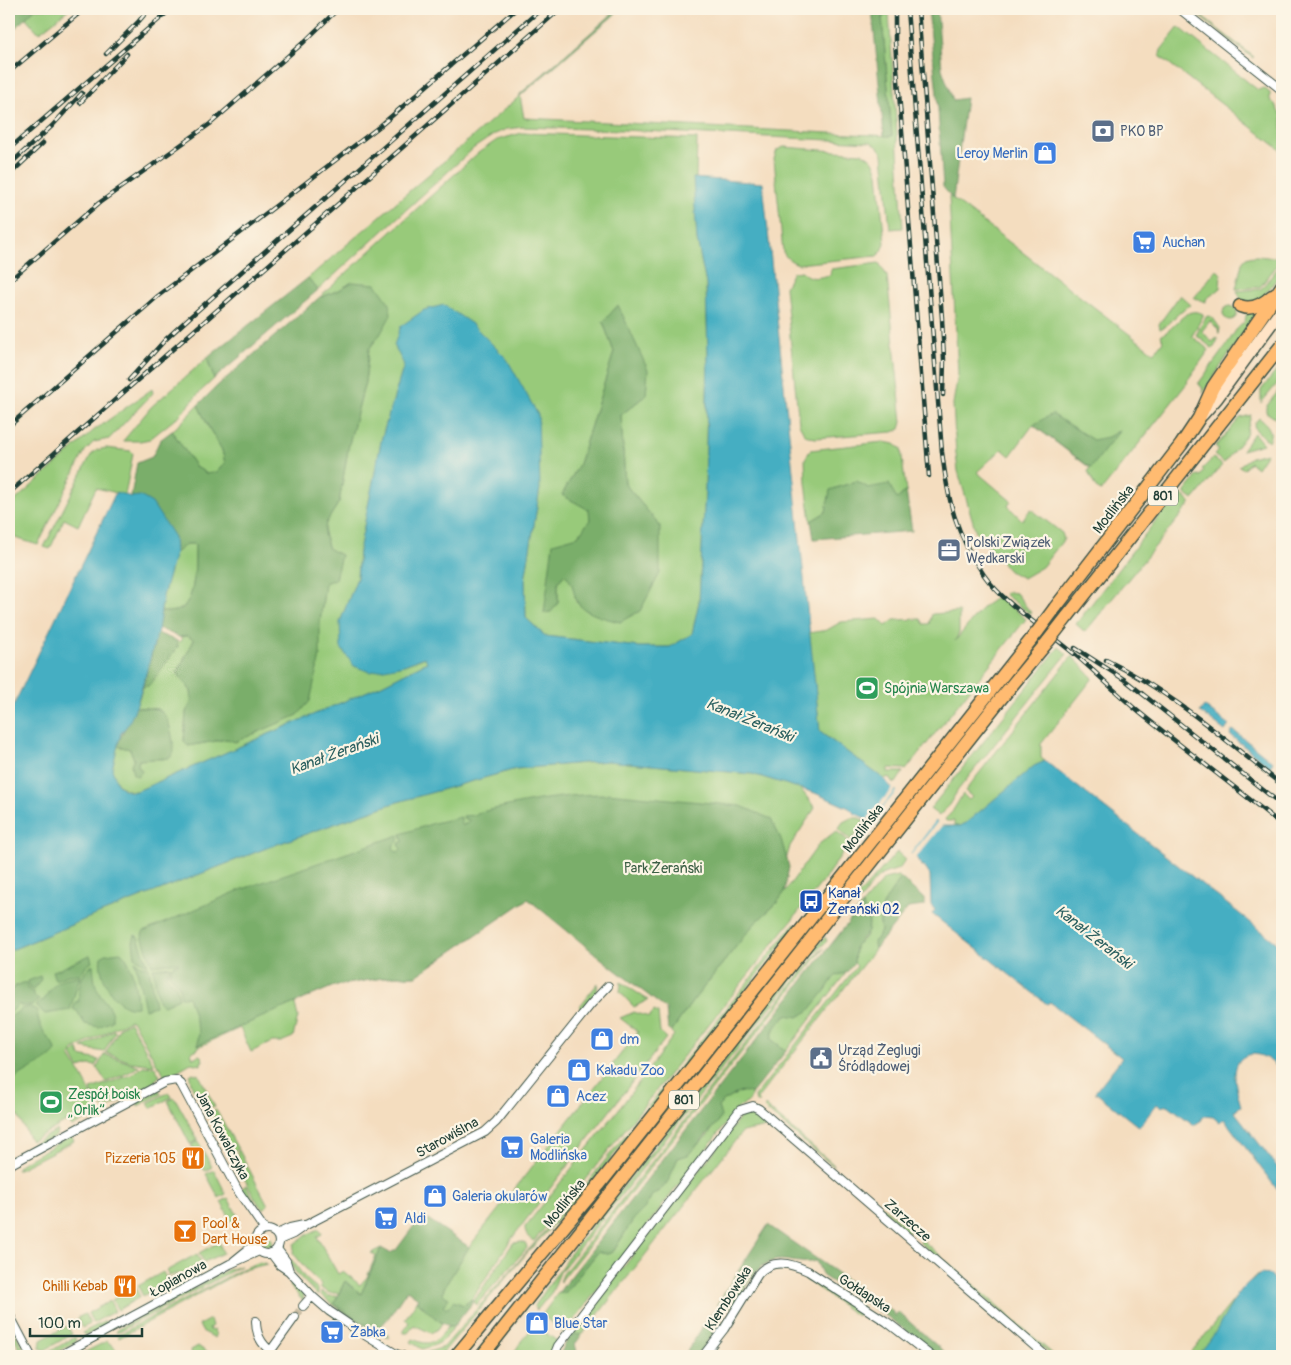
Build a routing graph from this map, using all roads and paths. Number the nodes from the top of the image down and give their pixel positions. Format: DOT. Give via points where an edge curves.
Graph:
graph roads {
  1 [pos="1180,9"];
  2 [pos="1282,90"];
  3 [pos="1282,286"];
  4 [pos="1240,306"];
  5 [pos="1282,309"];
  6 [pos="1282,345"];
  7 [pos="1199,418"];
  8 [pos="882,840"];
  9 [pos="608,986"];
  10 [pos="9,1166"];
  11 [pos="262,1232"];
  12 [pos="278,1237"];
  13 [pos="257,1248"];
  14 [pos="274,1252"];
  15 [pos="780,1263"];
  16 [pos="312,1296"];
  17 [pos="303,1306"];
  18 [pos="9,1314"];
  19 [pos="294,1317"];
  20 [pos="256,1321"];
  21 [pos="269,1354"];
  22 [pos="31,1356"];
  23 [pos="59,1356"];
  24 [pos="399,1356"];
  25 [pos="456,1356"];
  26 [pos="482,1356"];
  27 [pos="554,1356"];
  28 [pos="703,1356"];
  29 [pos="930,1356"];
  30 [pos="1046,1356"];
  1 -- 2 [label="street"];
  3 -- 4 [label="main road" via="1258,306"];
  3 -- 7 [label="main road" via="1213,387"];
  5 -- 7 [label="main road, Modlińska / 801" via="1218,398"];
  6 -- 8 [label="main road, Modlińska / 801, bridge" via="921,802"];
  7 -- 8 [label="main road, Modlińska / 801, bridge" via="1056,608 910,793"];
  8 -- 25 [label="main road, Modlińska / 801"];
  8 -- 26 [label="main road, Modlińska / 801"];
  9 -- 12 [label="street, Starowiślna" via="485,1132 306,1225 290,1228"];
  10 -- 11 [label="street, Jana Kowalczyka" via="165,1082 176,1080"];
  11 -- 12 [label="street" via="273,1231"];
  11 -- 13 [label="street" via="256,1237"];
  12 -- 14 [label="street"];
  13 -- 14 [label="street" via="263,1253"];
  13 -- 23 [label="street, Łopianowa"];
  14 -- 16 [label="street" via="286,1261 289,1271"];
  15 -- 28 [label="street, Klembowska" via="763,1268 758,1274"];
  15 -- 29 [label="street, Gołdapska" via="808,1271 887,1322"];
  16 -- 17 [label="street"];
  16 -- 24 [label="street" via="329,1311"];
  18 -- 22 [label="street"];
  19 -- 21 [label="street"];
  20 -- 21 [label="street"];
  27 -- 30 [label="street, Zarzecze" via="568,1332 740,1110 753,1106"];
}
